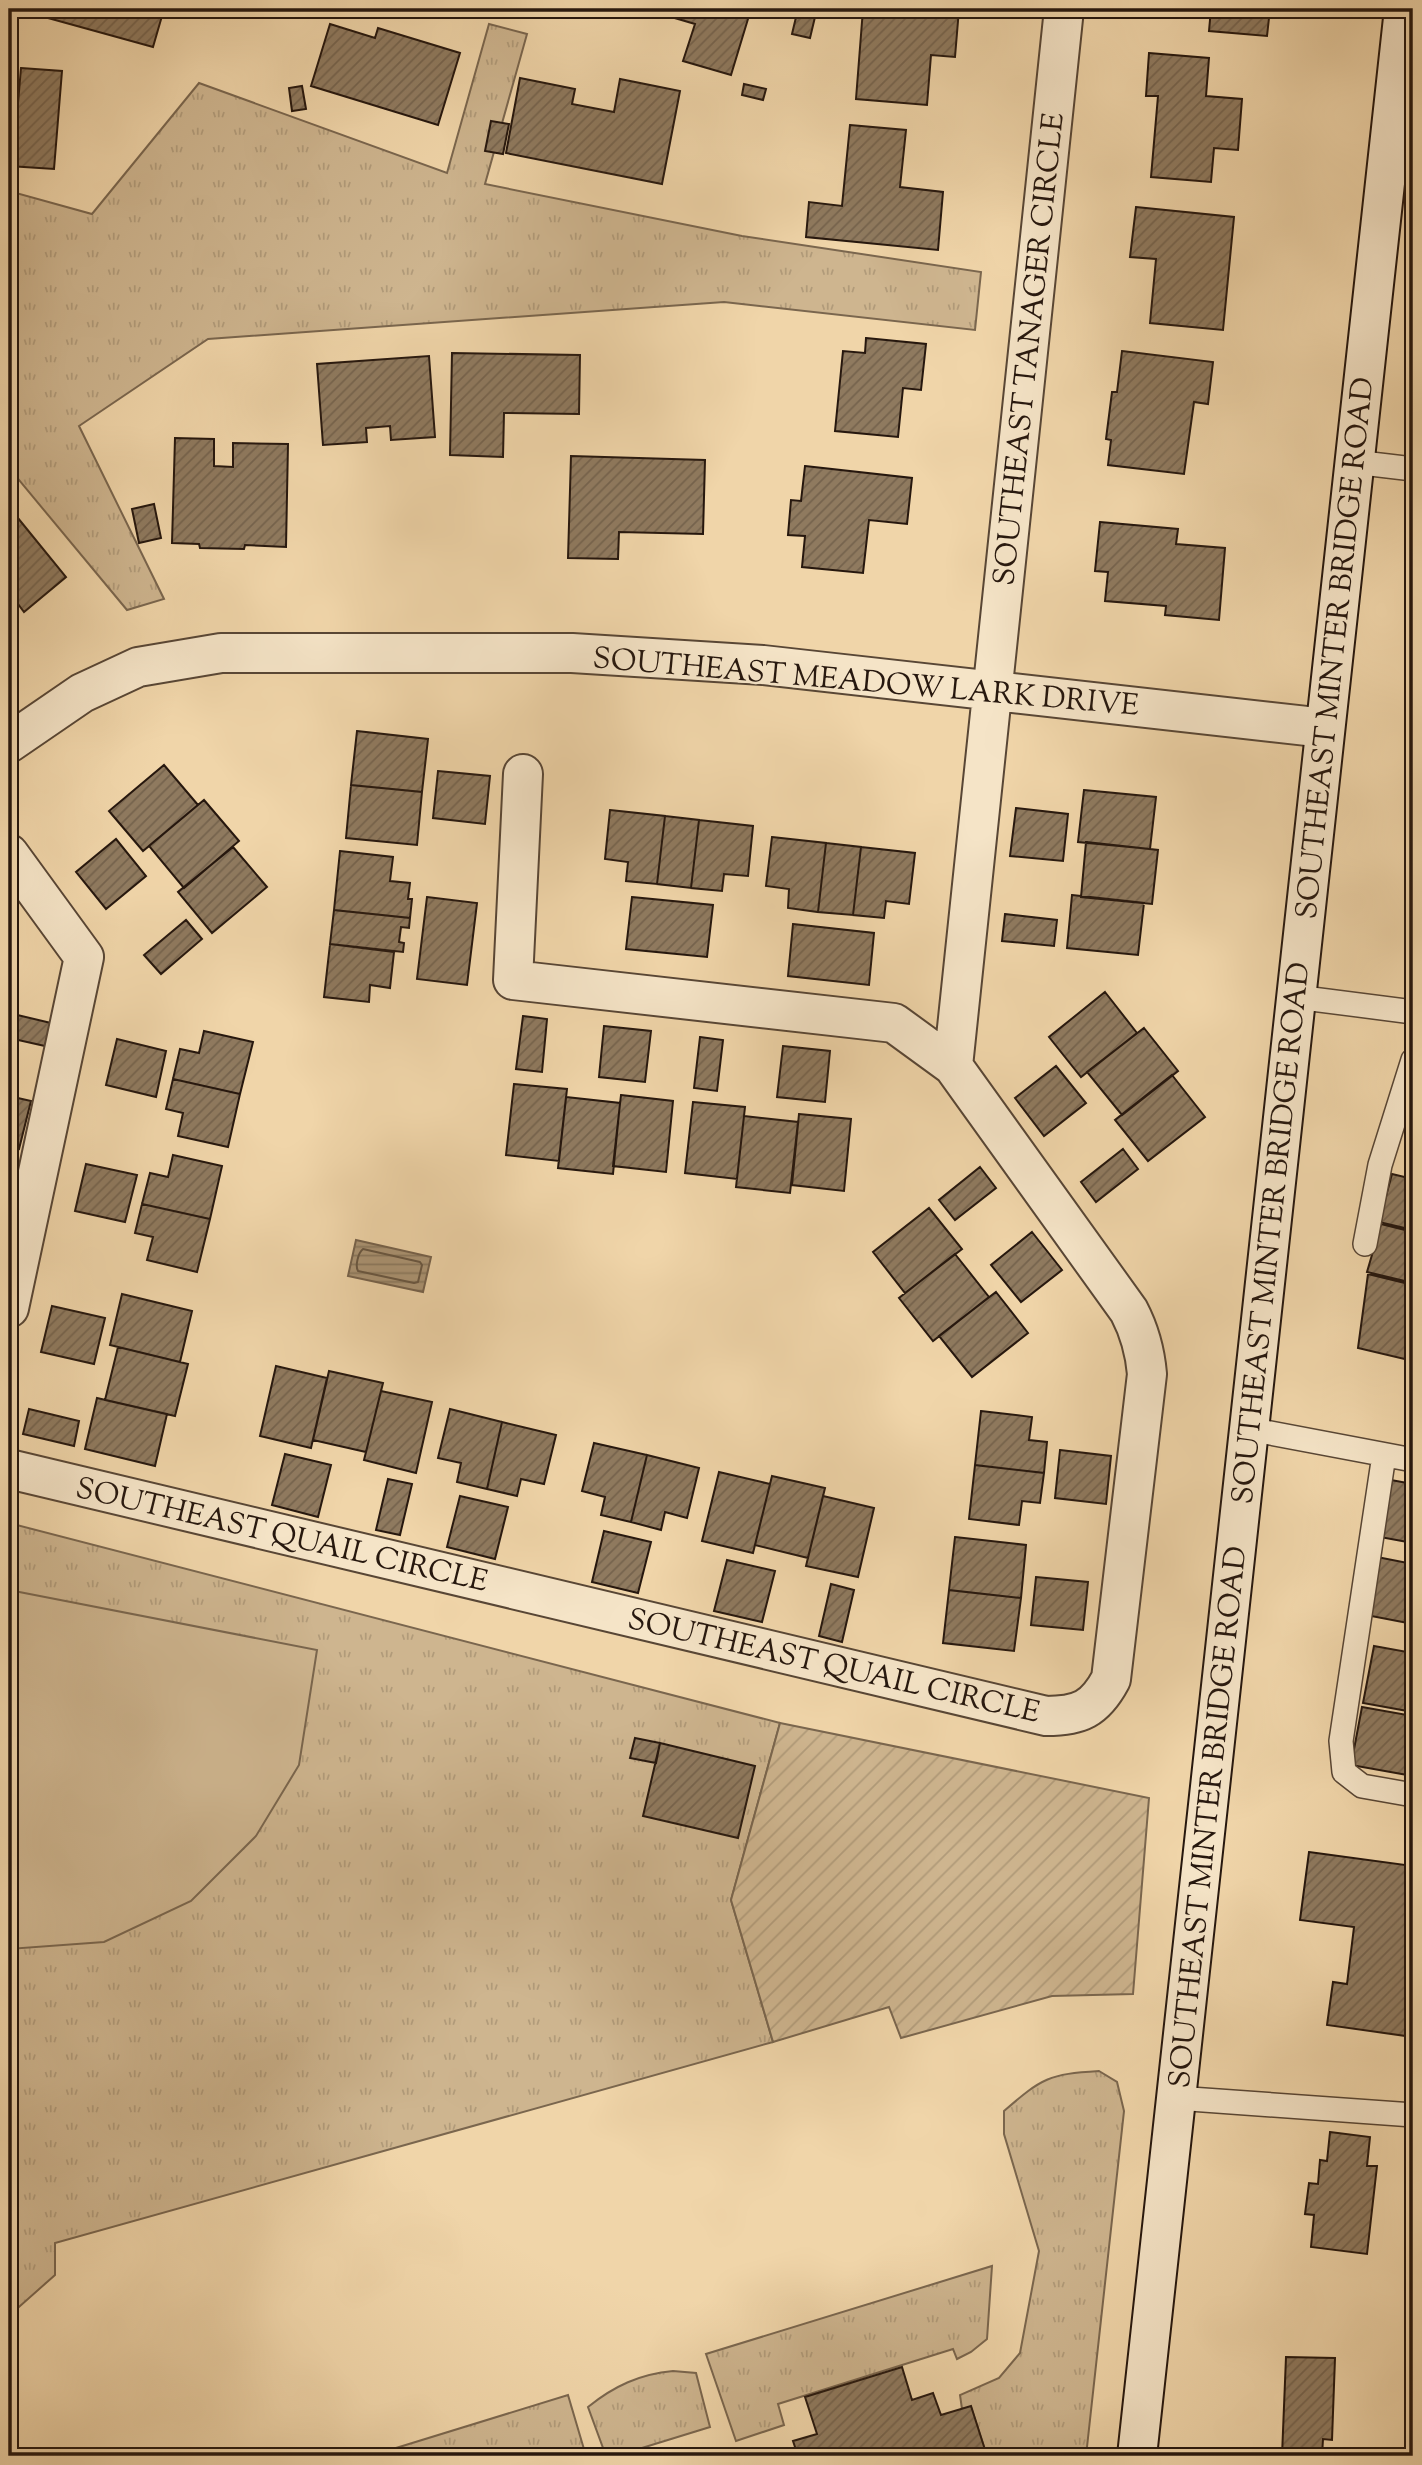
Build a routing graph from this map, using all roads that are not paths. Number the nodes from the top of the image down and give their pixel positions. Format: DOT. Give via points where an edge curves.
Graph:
graph roads {
  1 [pos="1064,9"];
  2 [pos="1404,9"];
  3 [pos="1354,462"];
  4 [pos="1413,469"];
  5 [pos="992,690"];
  6 [pos="1325,728"];
  7 [pos="9,743"];
  8 [pos="523,774"];
  9 [pos="9,853"];
  10 [pos="1296,998"];
  11 [pos="1413,1012"];
  12 [pos="1413,1060"];
  13 [pos="953,1066"];
  14 [pos="1365,1244"];
  15 [pos="9,1308"];
  16 [pos="1249,1429"];
  17 [pos="1384,1455"];
  18 [pos="1413,1460"];
  19 [pos="9,1469"];
  20 [pos="1413,1795"];
  21 [pos="1177,2098"];
  22 [pos="1413,2115"];
  23 [pos="1137,2456"];
  1 -- 5 [label="street, SOUTHEAST TANAGER CIRCLE"];
  2 -- 3 [label="street, SOUTHEAST MINTER BRIDGE ROAD"];
  3 -- 4 [label="lane"];
  3 -- 6 [label="street, SOUTHEAST MINTER BRIDGE ROAD"];
  5 -- 6 [label="street, SOUTHEAST MEADOW LARK DRIVE"];
  5 -- 7 [label="street, SOUTHEAST MEADOW LARK DRIVE" via="763,665 572,653 221,653 138,667 82,693"];
  5 -- 13 [label="street"];
  6 -- 10 [label="street, SOUTHEAST MINTER BRIDGE ROAD"];
  8 -- 13 [label="street, SOUTHEAST QUAIL CIRCLE" via="513,980 894,1023"];
  9 -- 15 [label="street" via="83,957"];
  10 -- 11 [label="lane"];
  10 -- 16 [label="street, SOUTHEAST MINTER BRIDGE ROAD"];
  12 -- 14 [label="lane" via="1380,1164"];
  13 -- 19 [label="street, SOUTHEAST QUAIL CIRCLE" via="1129,1311 1145,1352 1147,1374 1111,1679 1101,1698 1084,1711 1046,1716"];
  16 -- 17 [label="lane"];
  16 -- 21 [label="street, SOUTHEAST MINTER BRIDGE ROAD"];
  17 -- 18 [label="lane"];
  17 -- 20 [label="lane" via="1341,1741 1344,1772 1362,1786"];
  21 -- 22 [label="lane"];
  21 -- 23 [label="street, SOUTHEAST MINTER BRIDGE ROAD"];
}
